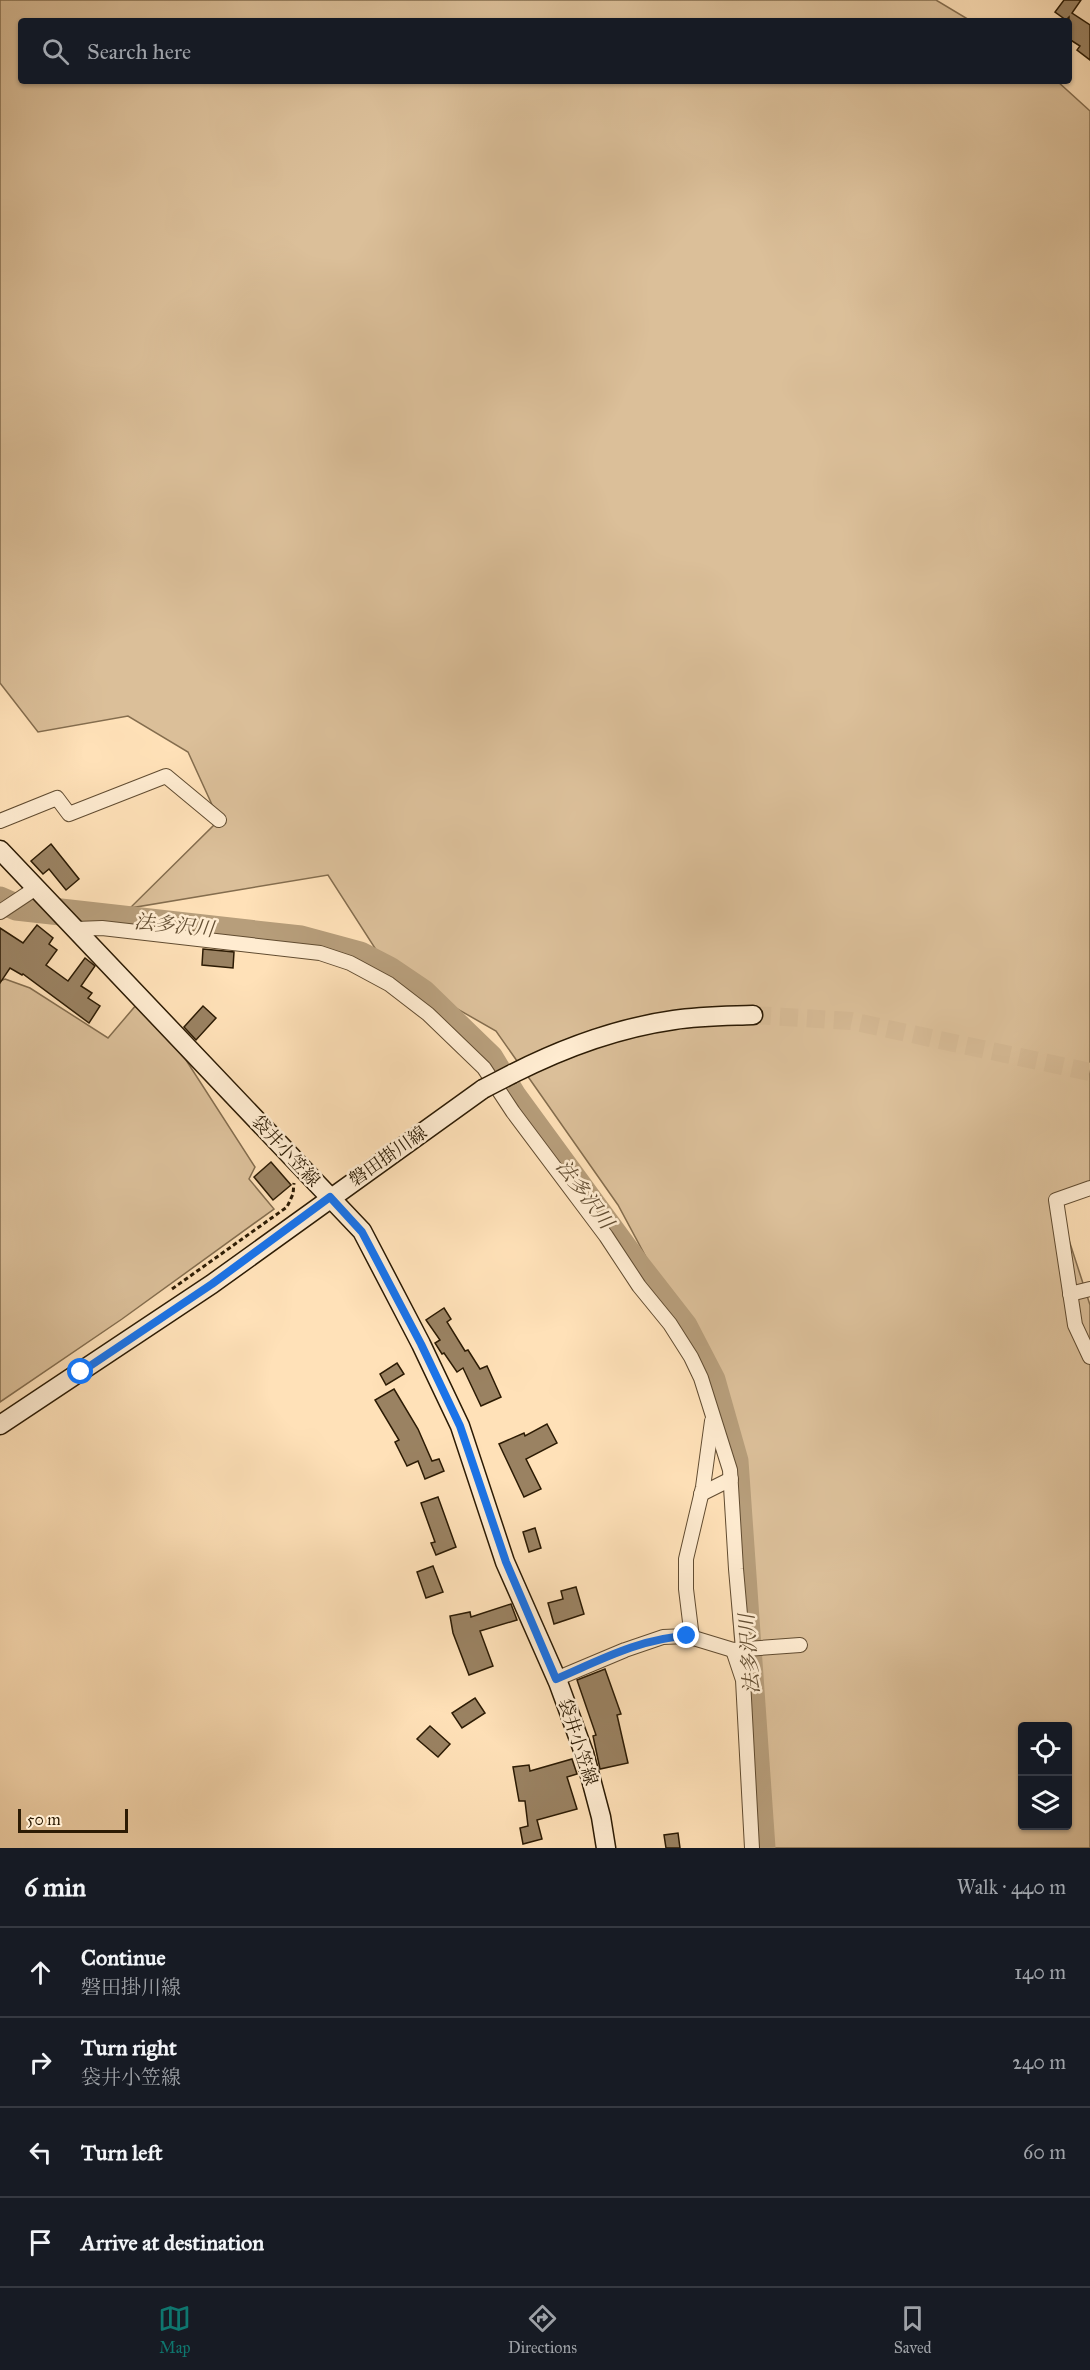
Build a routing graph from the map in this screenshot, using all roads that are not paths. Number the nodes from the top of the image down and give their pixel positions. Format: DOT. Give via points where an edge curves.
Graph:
graph roads {
  1 [pos="219,820"];
  2 [pos="0,821"];
  3 [pos="0,850"];
  4 [pos="36,888"];
  5 [pos="0,912"];
  6 [pos="76,929"];
  7 [pos="753,1015"];
  8 [pos="1090,1188"];
  9 [pos="330,1197"];
  10 [pos="1090,1289"];
  11 [pos="1070,1294"];
  12 [pos="1089,1356"];
  13 [pos="712,1417"];
  14 [pos="0,1425"];
  15 [pos="731,1479"];
  16 [pos="701,1494"];
  17 [pos="692,1638"];
  18 [pos="800,1645"];
  19 [pos="738,1649"];
  20 [pos="556,1679"];
  21 [pos="606,1848"];
  22 [pos="753,1848"];
  1 -- 2 [label="street" via="166,776 69,814 57,798"];
  3 -- 4 [label="main road, 袋井小笠線"];
  4 -- 5 [label="street"];
  4 -- 6 [label="main road, 袋井小笠線"];
  6 -- 9 [label="main road, 袋井小笠線"];
  6 -- 13 [label="street" via="102,928 320,953 350,963 389,984 428,1014 484,1068 692,1357"];
  7 -- 9 [label="main road, 磐田掛川線, bridge" via="674,1020 555,1052 483,1089"];
  8 -- 11 [label="street" via="1056,1200"];
  9 -- 14 [label="main road, 磐田掛川線" via="212,1284"];
  9 -- 20 [label="main road, 袋井小笠線" via="362,1232 455,1416 506,1562"];
  10 -- 11 [label="street"];
  11 -- 12 [label="street" via="1076,1325"];
  13 -- 15 [label="street"];
  13 -- 16 [label="street"];
  15 -- 16 [label="street"];
  15 -- 19 [label="street"];
  16 -- 17 [label="street" via="686,1559"];
  17 -- 19 [label="street"];
  17 -- 20 [label="street" via="663,1637"];
  18 -- 19 [label="street"];
  19 -- 22 [label="street"];
  20 -- 21 [label="main road, 袋井小笠線" via="584,1753"];
}
